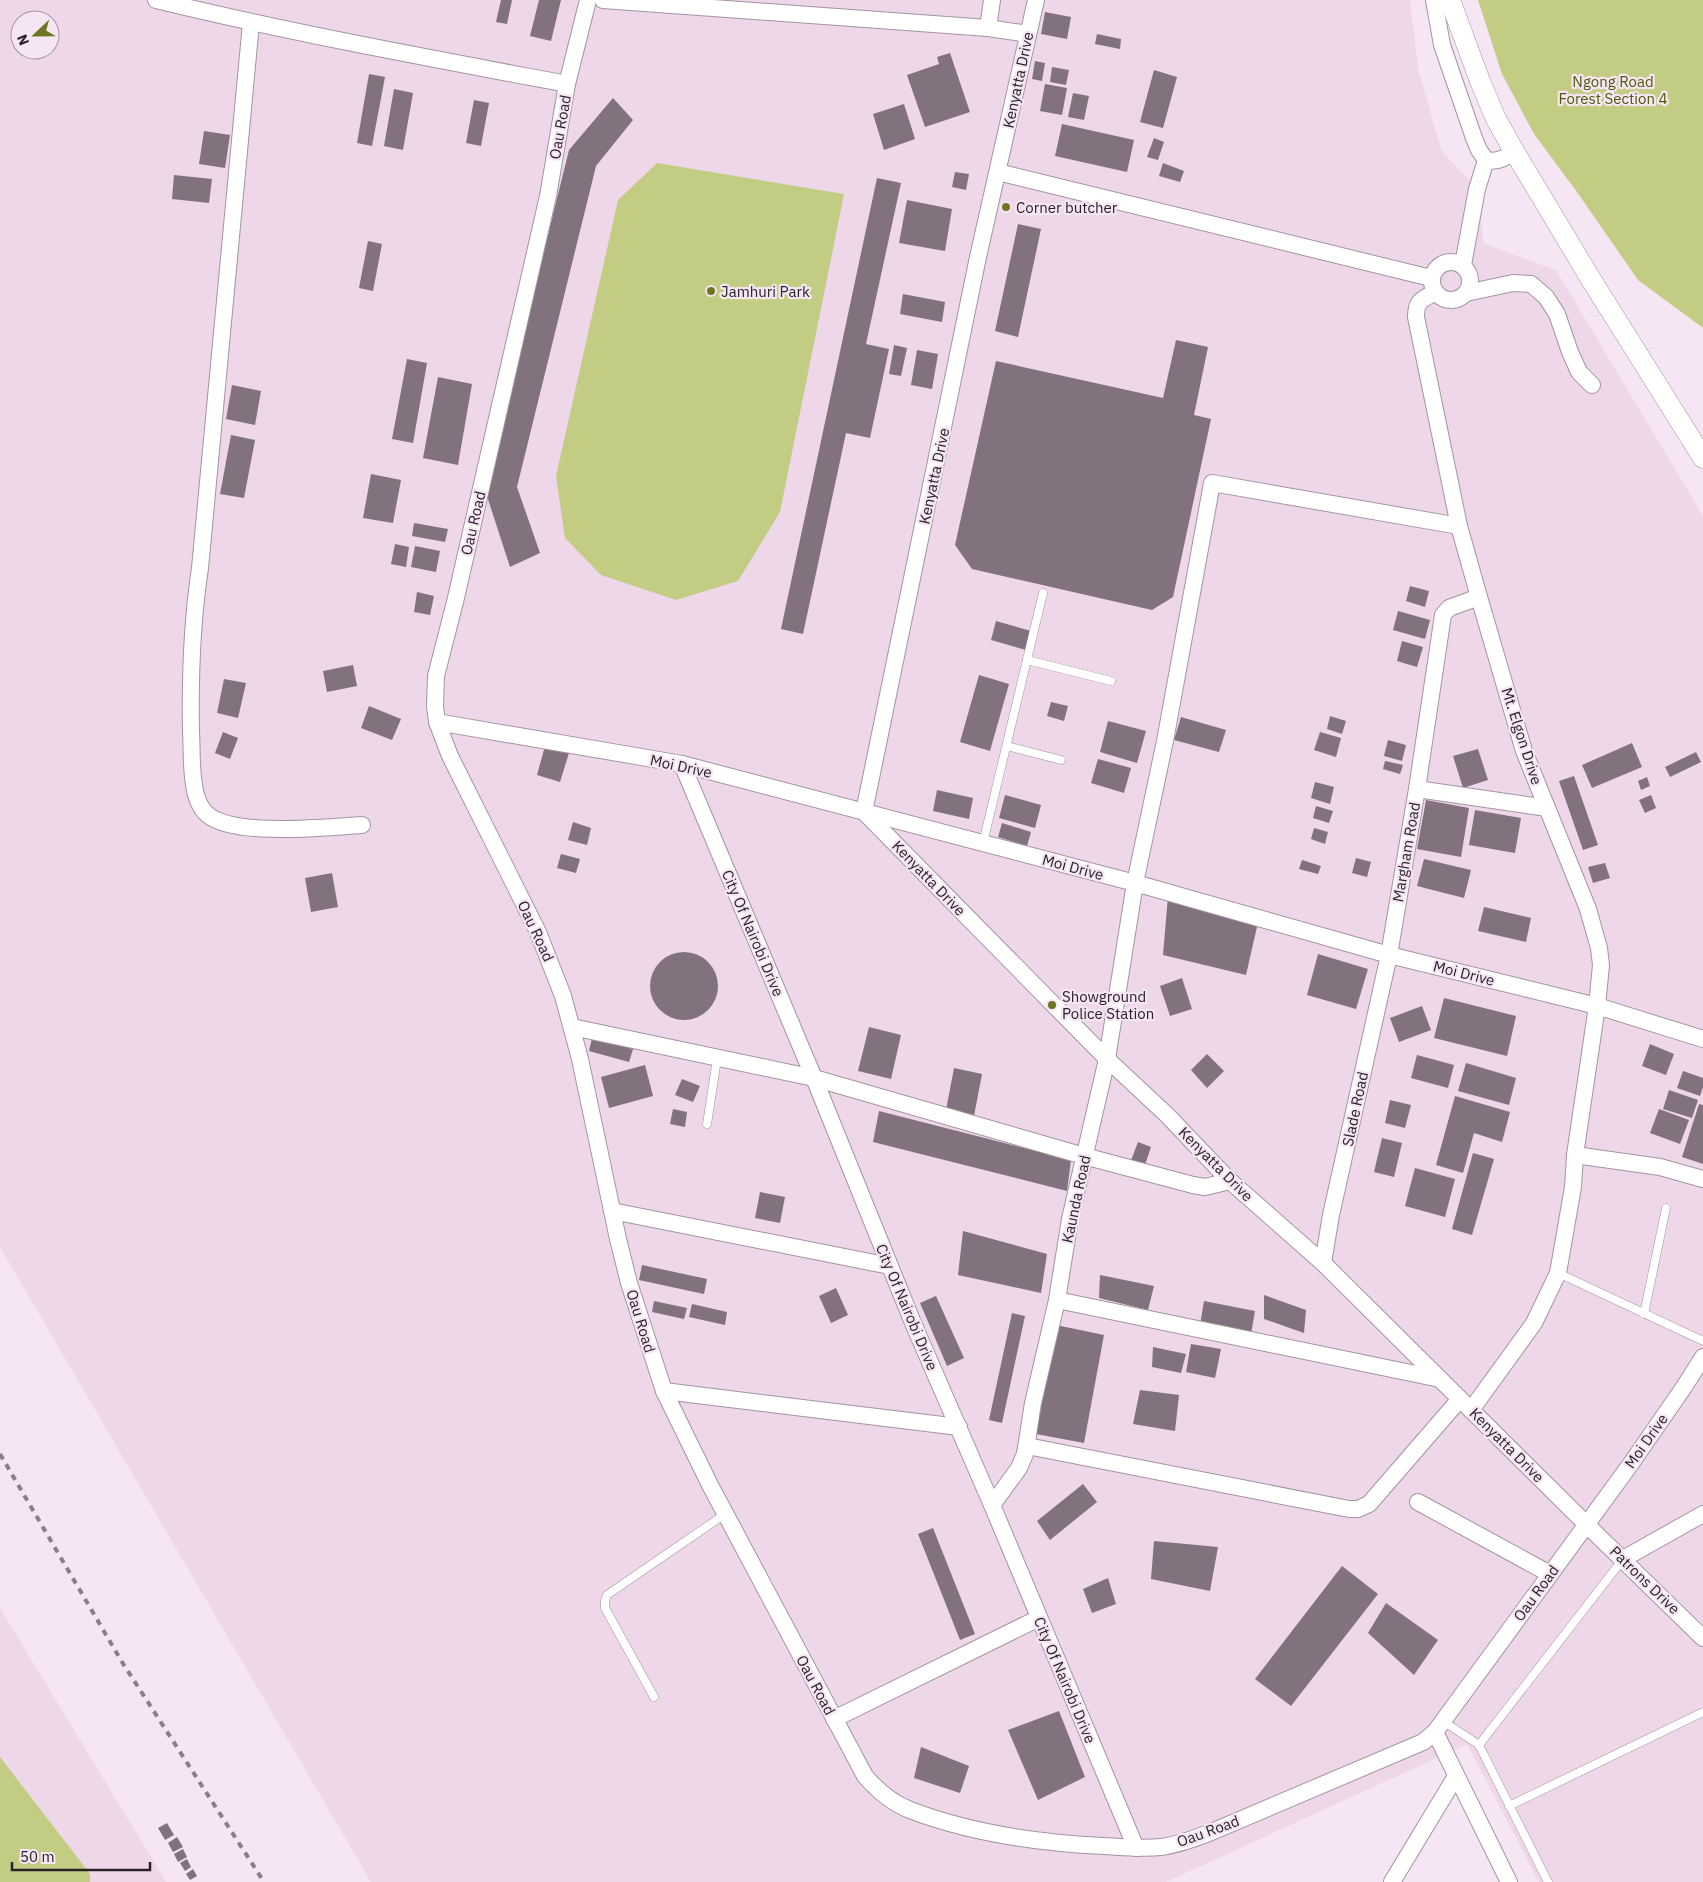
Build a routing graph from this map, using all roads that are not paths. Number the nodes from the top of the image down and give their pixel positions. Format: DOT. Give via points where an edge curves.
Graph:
graph roads {
  1 [pos="156,0"];
  2 [pos="588,0"];
  3 [pos="603,0"];
  4 [pos="992,0"];
  5 [pos="1036,0"];
  6 [pos="1434,0"];
  7 [pos="1450,0"];
  8 [pos="251,23"];
  9 [pos="988,28"];
  10 [pos="1028,34"];
  11 [pos="567,84"];
  12 [pos="1514,151"];
  13 [pos="1486,160"];
  14 [pos="998,172"];
  15 [pos="1463,265"];
  16 [pos="1433,285"];
  17 [pos="1466,293"];
  18 [pos="1592,385"];
  19 [pos="1703,458"];
  20 [pos="1459,526"];
  21 [pos="1043,593"];
  22 [pos="1479,597"];
  23 [pos="1027,660"];
  24 [pos="1111,681"];
  25 [pos="437,722"];
  26 [pos="1007,746"];
  27 [pos="1060,760"];
  28 [pos="682,764"];
  29 [pos="1417,789"];
  30 [pos="1547,808"];
  31 [pos="864,812"];
  32 [pos="362,825"];
  33 [pos="983,843"];
  34 [pos="1135,883"];
  35 [pos="1389,955"];
  36 [pos="1598,1006"];
  37 [pos="572,1027"];
  38 [pos="1703,1039"];
  39 [pos="717,1058"];
  40 [pos="1106,1059"];
  41 [pos="814,1078"];
  42 [pos="707,1124"];
  43 [pos="1575,1155"];
  44 [pos="1084,1156"];
  45 [pos="1703,1180"];
  46 [pos="1230,1181"];
  47 [pos="1666,1208"];
  48 [pos="612,1212"];
  49 [pos="1323,1263"];
  50 [pos="890,1266"];
  51 [pos="1558,1273"];
  52 [pos="1057,1300"];
  53 [pos="1644,1314"];
  54 [pos="1703,1342"];
  55 [pos="1703,1357"];
  56 [pos="1440,1379"];
  57 [pos="664,1391"];
  58 [pos="1466,1405"];
  59 [pos="958,1428"];
  60 [pos="1027,1446"];
  61 [pos="1418,1502"];
  62 [pos="992,1505"];
  63 [pos="725,1514"];
  64 [pos="1703,1514"];
  65 [pos="1586,1524"];
  66 [pos="1623,1559"];
  67 [pos="1550,1574"];
  68 [pos="1039,1618"];
  69 [pos="1703,1638"];
  70 [pos="654,1697"];
  71 [pos="1703,1712"];
  72 [pos="834,1720"];
  73 [pos="1439,1727"];
  74 [pos="1479,1745"];
  75 [pos="1456,1776"];
  76 [pos="1509,1806"];
  77 [pos="1136,1848"];
  78 [pos="1392,1882"];
  79 [pos="1509,1882"];
  80 [pos="1548,1882"];
  1 -- 8 [label="street"];
  2 -- 11 [label="street, Oau Road"];
  3 -- 9 [label="street"];
  4 -- 9 [label="street"];
  5 -- 10 [label="street, Kenyatta Drive"];
  6 -- 13 [label="street" via="1442,45 1479,150"];
  7 -- 12 [label="street" via="1496,119"];
  8 -- 11 [label="street"];
  8 -- 32 [label="street" via="194,610 191,711 194,784 207,815 233,827"];
  9 -- 10 [label="street"];
  10 -- 14 [label="street, Kenyatta Drive"];
  11 -- 25 [label="street, Oau Road" via="548,196 437,670 434,693"];
  12 -- 13 [label="street" via="1496,161"];
  12 -- 19 [label="street"];
  13 -- 15 [label="street" via="1477,189"];
  14 -- 16 [label="street"];
  14 -- 31 [label="street, Kenyatta Drive"];
  15 -- 16 [label="street" via="1443,262 1435,269"];
  15 -- 17 [label="street" via="1469,274 1470,284"];
  16 -- 17 [label="street" via="1438,296 1448,301 1458,300"];
  16 -- 20 [label="street, Mt. Elgon Drive" via="1416,306 1416,317"];
  17 -- 18 [label="street" via="1513,283 1531,284 1558,314 1579,372"];
  20 -- 22 [label="street, Mt. Elgon Drive"];
  20 -- 34 [label="street, Kaunda Road" via="1212,484 1165,741"];
  21 -- 23 [label="lane"];
  22 -- 29 [label="street" via="1449,608 1443,615"];
  22 -- 30 [label="street, Mt. Elgon Drive" via="1524,751"];
  23 -- 24 [label="lane"];
  23 -- 26 [label="lane"];
  25 -- 28 [label="street, Moi Drive"];
  25 -- 37 [label="street, Oau Road" via="450,756 538,932"];
  26 -- 27 [label="lane"];
  26 -- 33 [label="lane"];
  28 -- 31 [label="street, Moi Drive"];
  28 -- 41 [label="street, City Of Nairobi Drive"];
  29 -- 30 [label="street, Margham Road"];
  29 -- 35 [label="street, Margham Road"];
  30 -- 36 [label="street, Mt. Elgon Drive" via="1588,908 1601,965"];
  31 -- 33 [label="street, Moi Drive"];
  31 -- 40 [label="street, Kenyatta Drive"];
  33 -- 34 [label="street, Moi Drive"];
  34 -- 35 [label="street, Moi Drive"];
  34 -- 40 [label="street, Kaunda Road"];
  35 -- 36 [label="street, Moi Drive"];
  35 -- 49 [label="street, Slade Road"];
  36 -- 38 [label="street, Moi Drive"];
  36 -- 43 [label="street, Mt. Elgon Drive"];
  37 -- 39 [label="street"];
  37 -- 48 [label="street, Oau Road"];
  39 -- 41 [label="street"];
  39 -- 42 [label="lane"];
  40 -- 44 [label="street, Kaunda Road"];
  40 -- 46 [label="street, Kenyatta Drive" via="1167,1115"];
  41 -- 44 [label="street"];
  41 -- 50 [label="street, City Of Nairobi Drive"];
  43 -- 45 [label="street" via="1660,1167"];
  43 -- 51 [label="street, Mt. Elgon Drive" via="1573,1187"];
  44 -- 46 [label="street" via="1193,1185 1205,1187"];
  44 -- 52 [label="street, Kaunda Road"];
  46 -- 49 [label="street, Kenyatta Drive"];
  47 -- 53 [label="lane"];
  48 -- 50 [label="street"];
  48 -- 57 [label="street, Oau Road" via="629,1283"];
  49 -- 56 [label="street, Kenyatta Drive"];
  50 -- 59 [label="street, City Of Nairobi Drive"];
  51 -- 53 [label="lane"];
  51 -- 58 [label="street, Mt. Elgon Drive" via="1534,1323"];
  52 -- 56 [label="street"];
  52 -- 60 [label="street, Kaunda Road" via="1033,1403"];
  53 -- 54 [label="lane"];
  55 -- 65 [label="street, Moi Drive"];
  56 -- 58 [label="street, Kenyatta Drive"];
  57 -- 59 [label="street"];
  57 -- 63 [label="street, Oau Road"];
  58 -- 60 [label="street, Mt. Elgon Drive" via="1369,1504 1358,1509"];
  58 -- 65 [label="street, Kenyatta Drive"];
  59 -- 62 [label="street, City Of Nairobi Drive"];
  60 -- 62 [label="street, Kaunda Road" via="1023,1460"];
  61 -- 67 [label="street"];
  62 -- 68 [label="street, City Of Nairobi Drive"];
  63 -- 70 [label="lane" via="607,1595 605,1608"];
  63 -- 72 [label="street, Oau Road"];
  64 -- 66 [label="street"];
  65 -- 66 [label="street, Patrons Drive"];
  65 -- 67 [label="street, Oau Road"];
  66 -- 69 [label="street, Patrons Drive"];
  66 -- 74 [label="lane"];
  67 -- 73 [label="street, Oau Road"];
  68 -- 72 [label="street"];
  68 -- 77 [label="street, City Of Nairobi Drive"];
  71 -- 76 [label="lane"];
  72 -- 77 [label="street, Oau Road" via="870,1782 909,1809 969,1827 1037,1840"];
  73 -- 74 [label="lane"];
  73 -- 75 [label="street"];
  73 -- 77 [label="street, Oau Road" via="1423,1742 1400,1753 1191,1840 1161,1847"];
  74 -- 76 [label="lane"];
  75 -- 78 [label="street"];
  75 -- 79 [label="street"];
  76 -- 80 [label="lane"];
}
